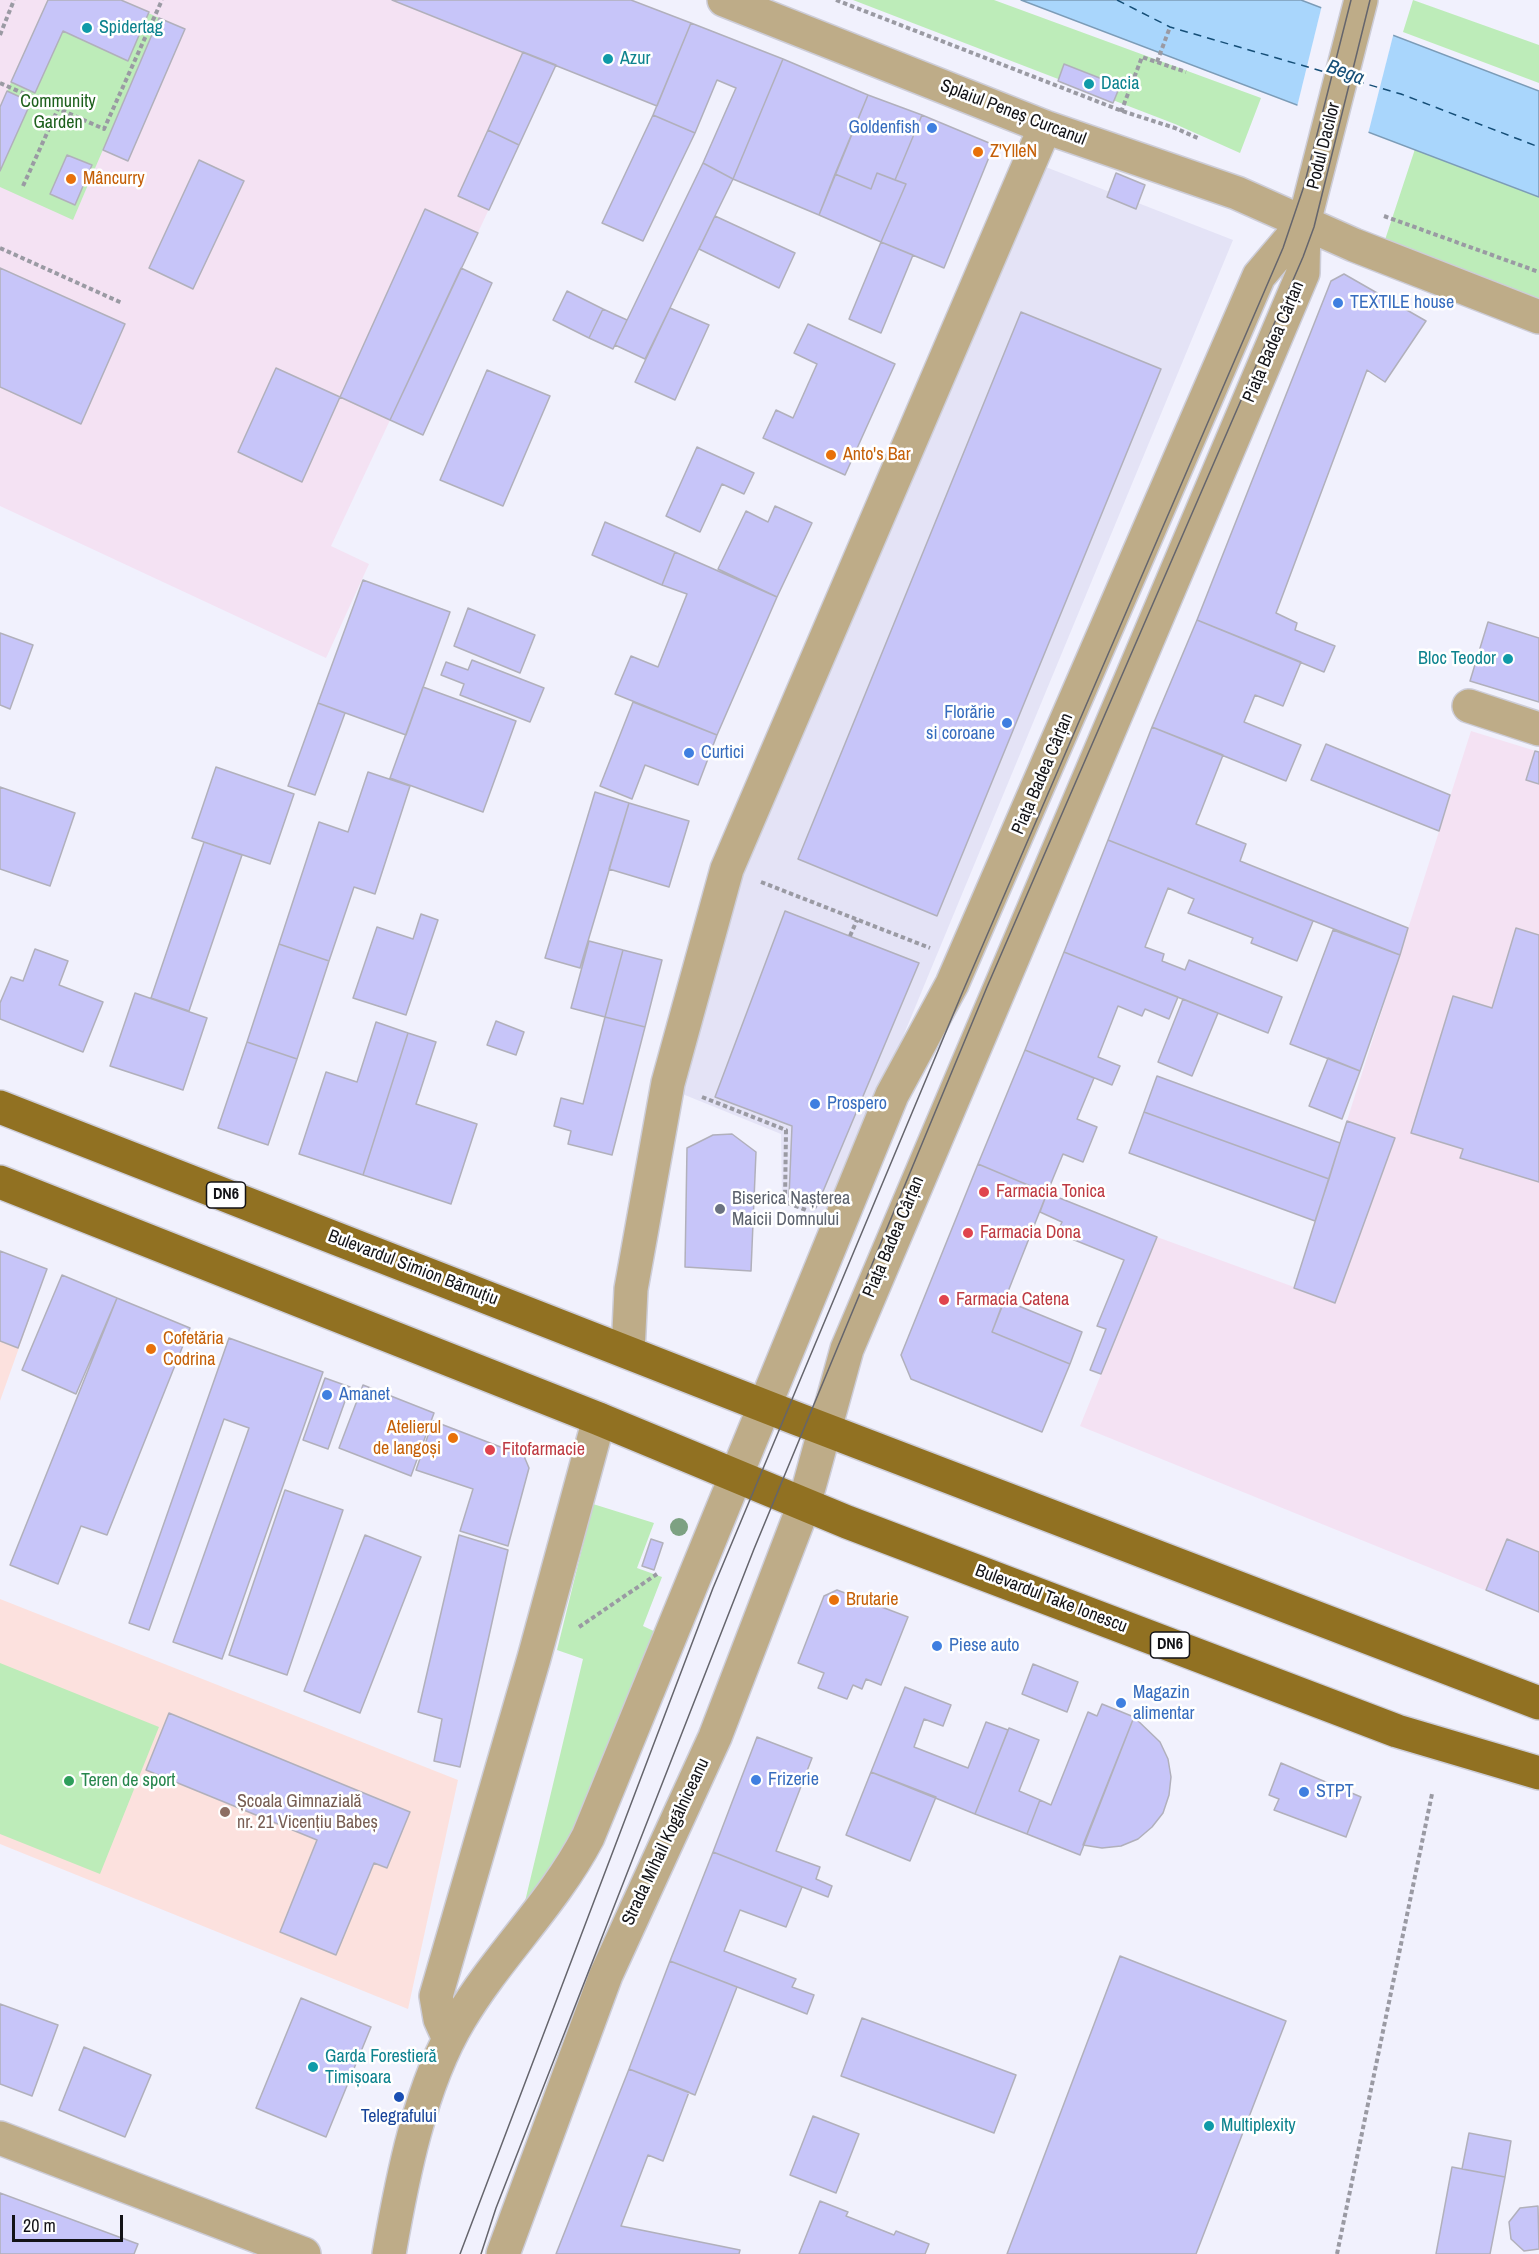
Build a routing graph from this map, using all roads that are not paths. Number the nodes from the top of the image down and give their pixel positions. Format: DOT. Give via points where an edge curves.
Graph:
graph roads {
  1 [pos="724,0"];
  2 [pos="1360,0"];
  3 [pos="1045,127"];
  4 [pos="1304,223"];
  5 [pos="1539,317"];
  6 [pos="1469,706"];
  7 [pos="1539,729"];
  8 [pos="0,1107"];
  9 [pos="0,1182"];
  10 [pos="628,1352"];
  11 [pos="764,1406"];
  12 [pos="599,1419"];
  13 [pos="825,1430"];
  14 [pos="736,1474"];
  15 [pos="804,1505"];
  16 [pos="1539,1703"];
  17 [pos="1539,1773"];
  18 [pos="449,2038"];
  19 [pos="0,2138"];
  20 [pos="304,2254"];
  21 [pos="389,2254"];
  22 [pos="502,2254"];
  1 -- 3 [label="street, Splaiul Peneș Curcanul"];
  2 -- 4 [label="street, Podul Dacilor"];
  3 -- 4 [label="street, Splaiul Peneș Curcanul" via="1237,193"];
  3 -- 10 [label="street" via="727,869 668,1083 631,1289"];
  4 -- 5 [label="street, Splaiul Peneș Curcanul"];
  4 -- 11 [label="street, Piața Badea Cârțan" via="1259,276 952,984 892,1095"];
  4 -- 13 [label="street, Piața Badea Cârțan" via="1303,273 847,1349"];
  6 -- 7 [label="street"];
  8 -- 10 [label="main road, Bulevardul Simion Bărnuțiu / DN6"];
  9 -- 12 [label="main road, DN6"];
  10 -- 11 [label="main road, Bulevardul Simion Bărnuțiu / DN6"];
  11 -- 13 [label="main road, Bulevardul Simion Bărnuțiu / DN6"];
  11 -- 14 [label="street"];
  12 -- 14 [label="main road, DN6"];
  12 -- 18 [label="street" via="436,1996"];
  13 -- 15 [label="street, Strada Mihail Kogălniceanu"];
  13 -- 16 [label="main road, DN6"];
  14 -- 15 [label="main road, Bulevardul Take Ionescu / DN6"];
  14 -- 18 [label="street" via="588,1837 558,1888 474,1998"];
  15 -- 17 [label="main road, Bulevardul Take Ionescu / DN6" via="1397,1731"];
  15 -- 22 [label="street, Strada Mihail Kogălniceanu" via="715,1737 606,1975"];
  18 -- 21 [label="street" via="414,2139"];
  19 -- 20 [label="street"];
}
